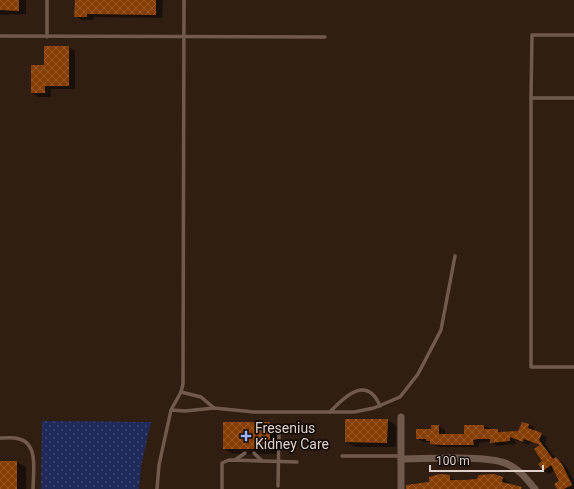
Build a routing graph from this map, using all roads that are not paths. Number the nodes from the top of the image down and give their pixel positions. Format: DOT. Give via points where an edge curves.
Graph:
graph roads {
  1 [pos="47,0"];
  2 [pos="184,0"];
  3 [pos="574,35"];
  4 [pos="0,36"];
  5 [pos="47,37"];
  6 [pos="325,37"];
  7 [pos="184,38"];
  8 [pos="531,98"];
  9 [pos="574,98"];
  10 [pos="455,256"];
  11 [pos="574,367"];
  12 [pos="181,392"];
  13 [pos="380,406"];
  14 [pos="214,408"];
  15 [pos="171,410"];
  16 [pos="330,412"];
  17 [pos="401,417"];
  18 [pos="278,432"];
  19 [pos="0,438"];
  20 [pos="245,453"];
  21 [pos="254,453"];
  22 [pos="342,456"];
  23 [pos="401,458"];
  24 [pos="235,460"];
  25 [pos="262,461"];
  26 [pos="278,462"];
  27 [pos="297,462"];
  28 [pos="278,486"];
  29 [pos="33,489"];
  30 [pos="157,489"];
  31 [pos="222,489"];
  32 [pos="401,489"];
  33 [pos="534,489"];
  1 -- 5 [label="lane"];
  2 -- 7 [label="lane"];
  3 -- 8 [label="lane" via="532,35"];
  4 -- 5 [label="lane"];
  5 -- 7 [label="lane"];
  6 -- 7 [label="lane"];
  7 -- 12 [label="lane"];
  8 -- 9 [label="lane"];
  8 -- 11 [label="lane" via="531,367"];
  10 -- 13 [label="lane" via="441,330 418,374 400,397"];
  12 -- 14 [label="lane" via="201,397"];
  12 -- 15 [label="lane"];
  13 -- 16 [label="lane" via="354,412"];
  13 -- 16 [label="lane" via="376,396 370,391 355,391"];
  14 -- 15 [label="lane"];
  14 -- 16 [label="lane" via="254,412"];
  15 -- 30 [label="lane" via="159,465"];
  17 -- 23 [label="street"];
  18 -- 26 [label="lane"];
  19 -- 29 [label="lane" via="27,441 32,450"];
  20 -- 24 [label="lane"];
  21 -- 25 [label="lane"];
  22 -- 23 [label="lane"];
  23 -- 32 [label="street"];
  23 -- 33 [label="street" via="497,460 524,475"];
  24 -- 25 [label="lane"];
  24 -- 31 [label="lane" via="222,463"];
  25 -- 26 [label="lane"];
  26 -- 27 [label="lane"];
  26 -- 28 [label="lane"];
}
